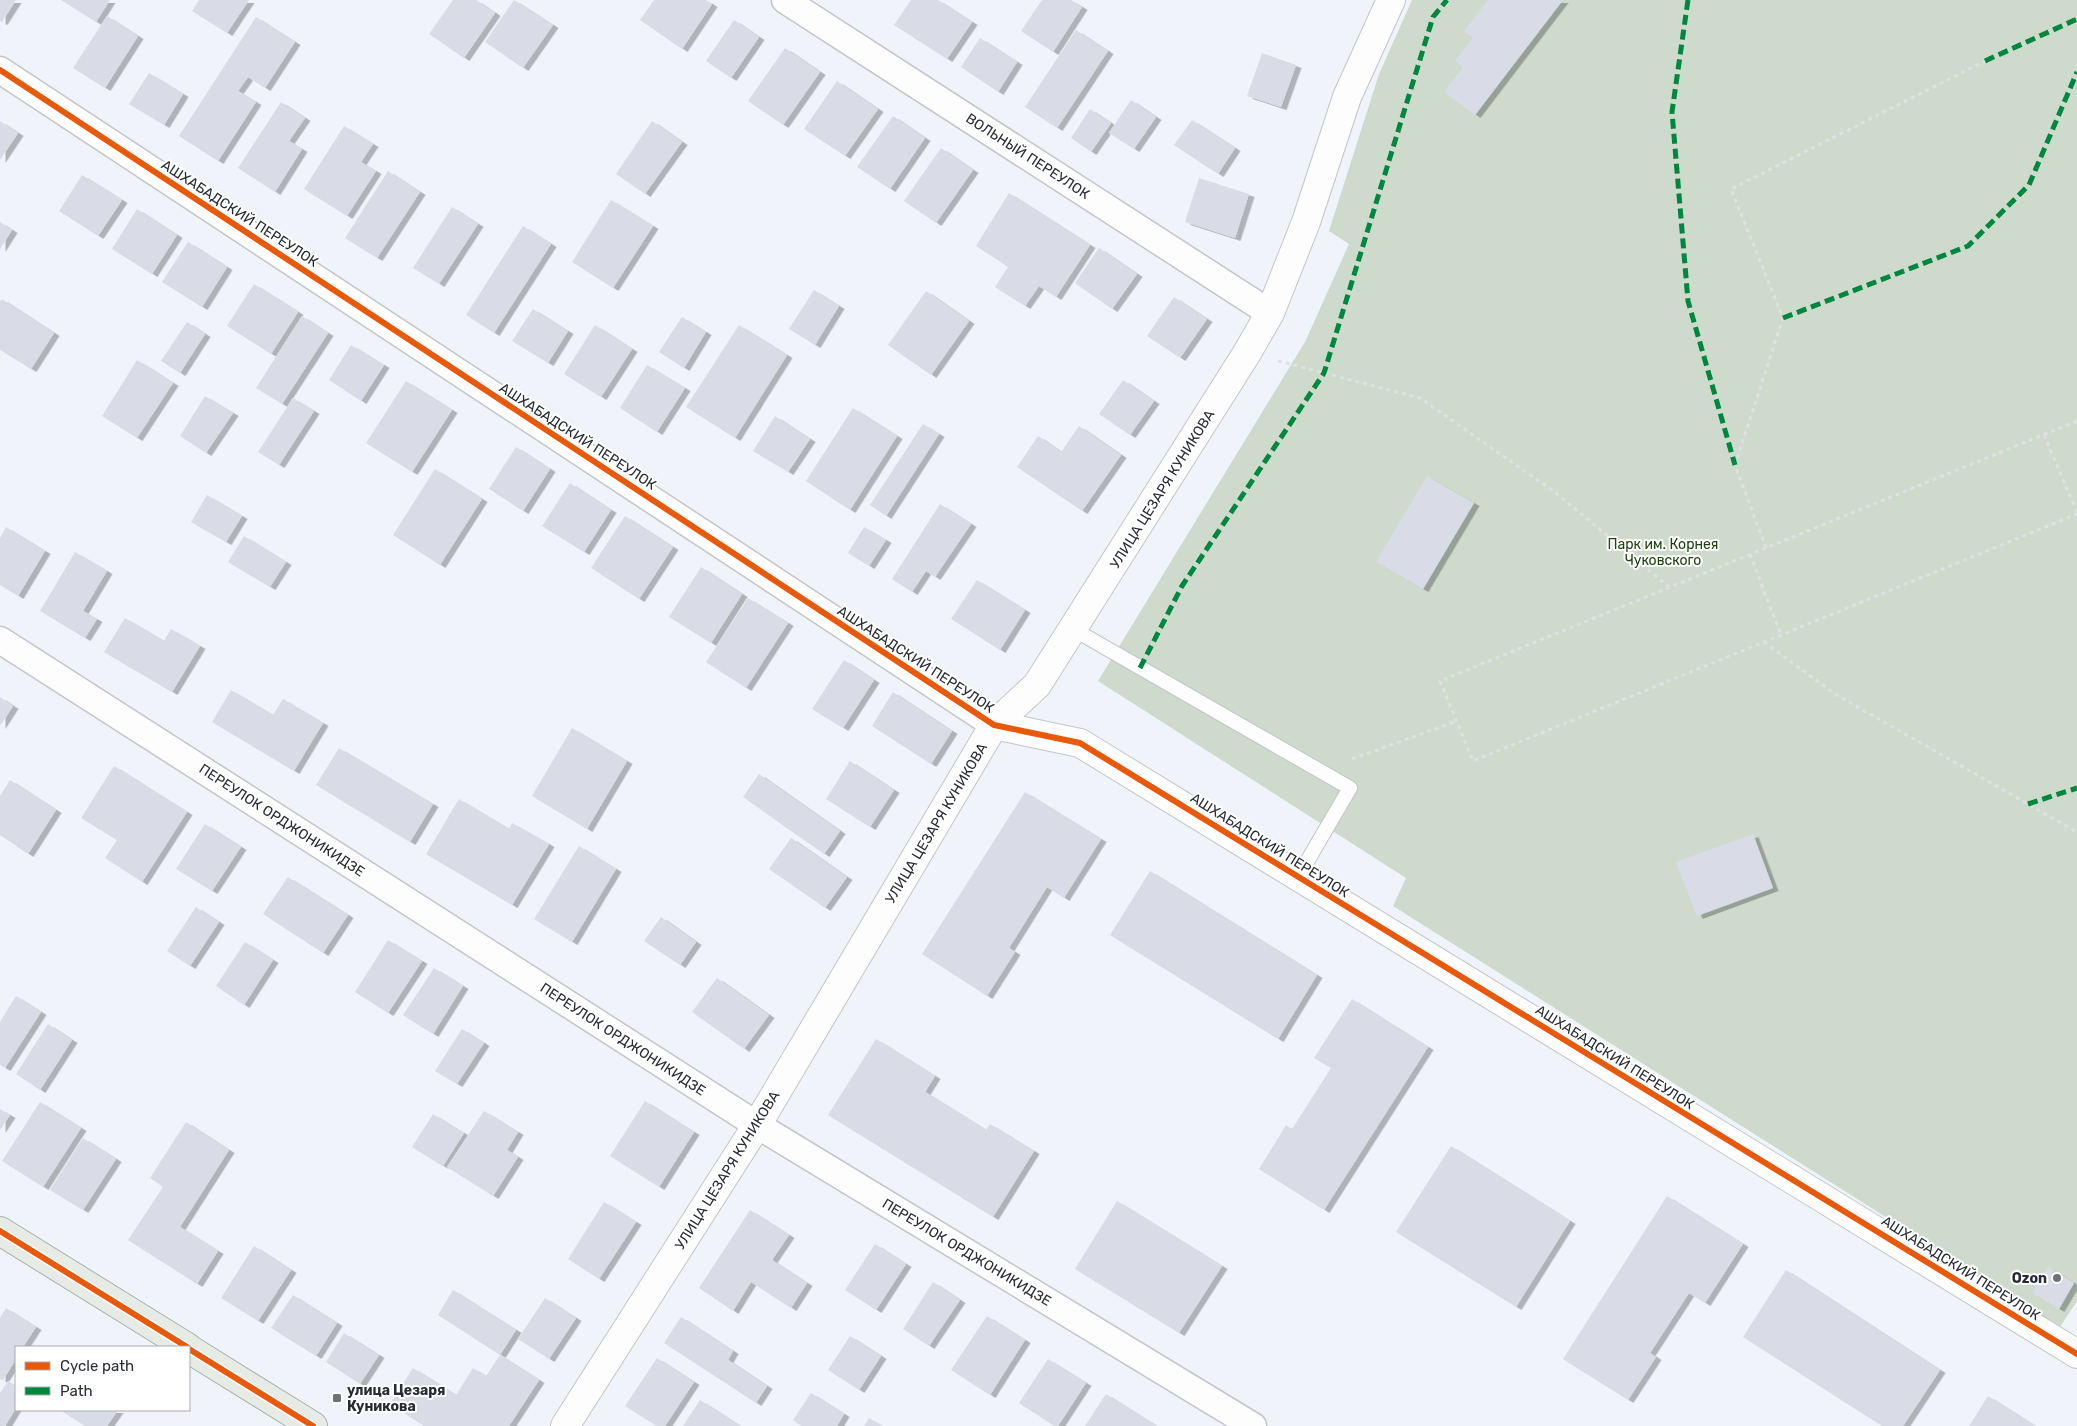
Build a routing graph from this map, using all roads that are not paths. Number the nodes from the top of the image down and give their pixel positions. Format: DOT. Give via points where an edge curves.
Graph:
graph roads {
  1 [pos="785,0"];
  2 [pos="1391,0"];
  3 [pos="0,70"];
  4 [pos="1270,312"];
  5 [pos="1073,629"];
  6 [pos="0,640"];
  7 [pos="994,725"];
  8 [pos="1298,876"];
  9 [pos="757,1125"];
  10 [pos="0,1231"];
  11 [pos="185,1346"];
  12 [pos="190,1349"];
  13 [pos="2077,1354"];
  14 [pos="313,1426"];
  15 [pos="565,1426"];
  16 [pos="1254,1426"];
  1 -- 4 [label="street, ВОЛЬНЫЙ ПЕРЕУЛОК"];
  2 -- 4 [label="street, УЛИЦА ЦЕЗАРЯ КУНИКОВА" via="1347,97 1306,222"];
  3 -- 7 [label="street, АШХАБАДСКИЙ ПЕРЕУЛОК"];
  4 -- 5 [label="street, УЛИЦА ЦЕЗАРЯ КУНИКОВА"];
  5 -- 7 [label="street, УЛИЦА ЦЕЗАРЯ КУНИКОВА" via="1037,685"];
  5 -- 8 [label="lane" via="1350,788"];
  6 -- 9 [label="street, ПЕРЕУЛОК ОРДЖОНИКИДЗЕ"];
  7 -- 8 [label="street, АШХАБАДСКИЙ ПЕРЕУЛОК" via="1080,742"];
  7 -- 9 [label="street, УЛИЦА ЦЕЗАРЯ КУНИКОВА"];
  8 -- 13 [label="street, АШХАБАДСКИЙ ПЕРЕУЛОК"];
  9 -- 15 [label="street, УЛИЦА ЦЕЗАРЯ КУНИКОВА"];
  9 -- 16 [label="street, ПЕРЕУЛОК ОРДЖОНИКИДЗЕ"];
  10 -- 11 [label="main road"];
  12 -- 14 [label="main road"];
}
